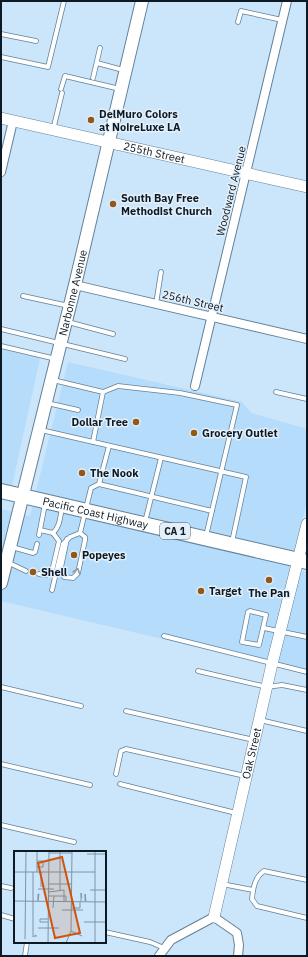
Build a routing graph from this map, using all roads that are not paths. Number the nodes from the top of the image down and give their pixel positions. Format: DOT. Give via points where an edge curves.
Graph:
graph roads {
  1 [pos="64,1"];
  2 [pos="142,1"];
  3 [pos="286,1"];
  4 [pos="282,20"];
  5 [pos="238,22"];
  6 [pos="1,34"];
  7 [pos="36,41"];
  8 [pos="100,48"];
  9 [pos="1,57"];
  10 [pos="96,63"];
  11 [pos="125,71"];
  12 [pos="93,78"];
  13 [pos="121,89"];
  14 [pos="1,118"];
  15 [pos="13,121"];
  16 [pos="53,130"];
  17 [pos="108,143"];
  18 [pos="1,172"];
  19 [pos="246,173"];
  20 [pos="307,187"];
  21 [pos="161,272"];
  22 [pos="75,285"];
  23 [pos="23,296"];
  24 [pos="156,304"];
  25 [pos="69,306"];
  26 [pos="211,316"];
  27 [pos="65,322"];
  28 [pos="1,329"];
  29 [pos="113,334"];
  30 [pos="307,339"];
  31 [pos="60,344"];
  32 [pos="1,346"];
  33 [pos="56,359"];
  34 [pos="125,359"];
  35 [pos="51,379"];
  36 [pos="195,386"];
  37 [pos="103,392"];
  38 [pos="276,392"];
  39 [pos="307,399"];
  40 [pos="45,402"];
  41 [pos="78,410"];
  42 [pos="38,429"];
  43 [pos="93,442"];
  44 [pos="109,446"];
  45 [pos="161,458"];
  46 [pos="221,472"];
  47 [pos="99,484"];
  48 [pos="1,491"];
  49 [pos="22,495"];
  50 [pos="151,496"];
  51 [pos="46,501"];
  52 [pos="63,505"];
  53 [pos="86,510"];
  54 [pos="212,511"];
  55 [pos="145,524"];
  56 [pos="307,526"];
  57 [pos="40,530"];
  58 [pos="53,533"];
  59 [pos="80,533"];
  60 [pos="39,535"];
  61 [pos="206,538"];
  62 [pos="67,539"];
  63 [pos="37,544"];
  64 [pos="232,544"];
  65 [pos="10,546"];
  66 [pos="303,561"];
  67 [pos="6,562"];
  68 [pos="26,571"];
  69 [pos="39,574"];
  70 [pos="1,583"];
  71 [pos="52,590"];
  72 [pos="264,628"];
  73 [pos="281,631"];
  74 [pos="164,636"];
  75 [pos="307,637"];
  76 [pos="272,664"];
  77 [pos="198,671"];
  78 [pos="307,672"];
  79 [pos="1,687"];
  80 [pos="267,687"];
  81 [pos="307,690"];
  82 [pos="81,706"];
  83 [pos="126,711"];
  84 [pos="260,720"];
  85 [pos="307,731"];
  86 [pos="255,740"];
  87 [pos="1,764"];
  88 [pos="116,774"];
  89 [pos="246,777"];
  90 [pos="120,784"];
  91 [pos="90,785"];
  92 [pos="238,814"];
  93 [pos="1,825"];
  94 [pos="74,842"];
  95 [pos="307,880"];
  96 [pos="222,884"];
  97 [pos="1,886"];
  98 [pos="11,888"];
  99 [pos="253,890"];
  100 [pos="1,916"];
  101 [pos="214,917"];
  102 [pos="307,918"];
  103 [pos="14,919"];
  104 [pos="106,932"];
  105 [pos="27,943"];
  106 [pos="165,948"];
  107 [pos="25,956"];
  108 [pos="159,956"];
  109 [pos="238,956"];
  1 -- 9 [label="lane" via="48,67"];
  2 -- 11 [label="main road, Narbonne Avenue"];
  3 -- 4 [label="street, Woodward Avenue"];
  4 -- 5 [label="lane" via="241,11"];
  4 -- 19 [label="street, Woodward Avenue"];
  6 -- 7 [label="lane"];
  8 -- 10 [label="lane"];
  10 -- 11 [label="lane"];
  10 -- 12 [label="lane"];
  11 -- 13 [label="main road, Narbonne Avenue"];
  13 -- 16 [label="lane" via="65,76"];
  13 -- 17 [label="main road, Narbonne Avenue"];
  14 -- 15 [label="street, 255th Street"];
  15 -- 16 [label="street, 255th Street"];
  15 -- 18 [label="street"];
  16 -- 17 [label="street, 255th Street"];
  17 -- 19 [label="street, 255th Street"];
  17 -- 22 [label="main road, Narbonne Avenue"];
  19 -- 20 [label="street, 255th Street"];
  19 -- 26 [label="street, Woodward Avenue"];
  21 -- 24 [label="lane"];
  22 -- 24 [label="street, 256th Street"];
  22 -- 25 [label="main road, Narbonne Avenue"];
  23 -- 25 [label="lane"];
  24 -- 26 [label="street, 256th Street"];
  25 -- 27 [label="main road, Narbonne Avenue"];
  26 -- 30 [label="street, 256th Street"];
  26 -- 36 [label="street, Woodward Avenue"];
  27 -- 29 [label="lane"];
  27 -- 31 [label="main road, Narbonne Avenue"];
  28 -- 31 [label="lane"];
  31 -- 33 [label="main road, Narbonne Avenue"];
  31 -- 34 [label="lane"];
  32 -- 33 [label="lane"];
  33 -- 35 [label="main road, Narbonne Avenue"];
  35 -- 37 [label="lane"];
  35 -- 40 [label="main road, Narbonne Avenue"];
  37 -- 43 [label="lane"];
  37 -- 46 [label="lane" via="118,386 237,405"];
  38 -- 39 [label="lane"];
  40 -- 41 [label="lane"];
  40 -- 42 [label="main road, Narbonne Avenue"];
  42 -- 43 [label="lane"];
  42 -- 49 [label="main road, Narbonne Avenue"];
  43 -- 44 [label="lane"];
  44 -- 45 [label="lane"];
  44 -- 47 [label="lane"];
  45 -- 46 [label="lane"];
  45 -- 50 [label="lane"];
  46 -- 54 [label="lane"];
  46 -- 64 [label="lane" via="246,478"];
  47 -- 50 [label="lane"];
  47 -- 53 [label="lane" via="90,488"];
  48 -- 49 [label="highway, Pacific Coast Highway / CA 1"];
  49 -- 51 [label="highway, Pacific Coast Highway / CA 1"];
  49 -- 65 [label="main road, Narbonne Avenue"];
  50 -- 54 [label="lane"];
  50 -- 55 [label="lane"];
  51 -- 52 [label="highway, Pacific Coast Highway / CA 1"];
  51 -- 57 [label="lane"];
  52 -- 53 [label="highway, Pacific Coast Highway / CA 1"];
  52 -- 58 [label="lane" via="59,524"];
  53 -- 55 [label="highway, Pacific Coast Highway / CA 1"];
  53 -- 59 [label="lane"];
  54 -- 61 [label="lane"];
  55 -- 61 [label="highway, Pacific Coast Highway / CA 1"];
  56 -- 66 [label="street, Oak Street"];
  57 -- 58 [label="lane"];
  57 -- 60 [label="lane"];
  58 -- 69 [label="lane" via="59,541 52,571 45,575"];
  59 -- 62 [label="lane"];
  62 -- 59 [label="lane, one-way" via="60,572 64,577 74,578 78,572 85,540"];
  61 -- 64 [label="highway, Pacific Coast Highway / CA 1"];
  62 -- 71 [label="lane" via="63,544"];
  63 -- 65 [label="lane" via="33,553"];
  64 -- 66 [label="highway, Pacific Coast Highway / CA 1"];
  65 -- 67 [label="main road, Narbonne Avenue"];
  66 -- 73 [label="street, Oak Street"];
  67 -- 68 [label="lane"];
  67 -- 70 [label="main road, Narbonne Avenue"];
  72 -- 72 [label="lane" via="259,646 242,642 250,610 266,614"];
  72 -- 73 [label="lane"];
  73 -- 75 [label="lane"];
  73 -- 76 [label="street, Oak Street"];
  74 -- 76 [label="lane"];
  76 -- 78 [label="lane"];
  76 -- 80 [label="street, Oak Street"];
  77 -- 80 [label="lane"];
  79 -- 82 [label="lane"];
  80 -- 81 [label="lane" via="282,685"];
  80 -- 84 [label="street, Oak Street"];
  83 -- 86 [label="lane"];
  84 -- 85 [label="lane"];
  84 -- 86 [label="street, Oak Street"];
  86 -- 89 [label="street, Oak Street"];
  87 -- 91 [label="lane"];
  88 -- 89 [label="lane" via="121,751 126,749"];
  89 -- 92 [label="street, Oak Street"];
  90 -- 92 [label="lane"];
  92 -- 96 [label="street, Oak Street"];
  93 -- 94 [label="lane"];
  95 -- 99 [label="lane" via="264,871 258,874"];
  96 -- 99 [label="lane"];
  96 -- 101 [label="street, Oak Street"];
  97 -- 98 [label="lane"];
  99 -- 102 [label="lane" via="252,899 257,906"];
  100 -- 103 [label="lane"];
  101 -- 106 [label="street" via="171,940"];
  101 -- 109 [label="street" via="237,933"];
  104 -- 106 [label="lane"];
  105 -- 107 [label="lane"];
  106 -- 108 [label="street"];
}
